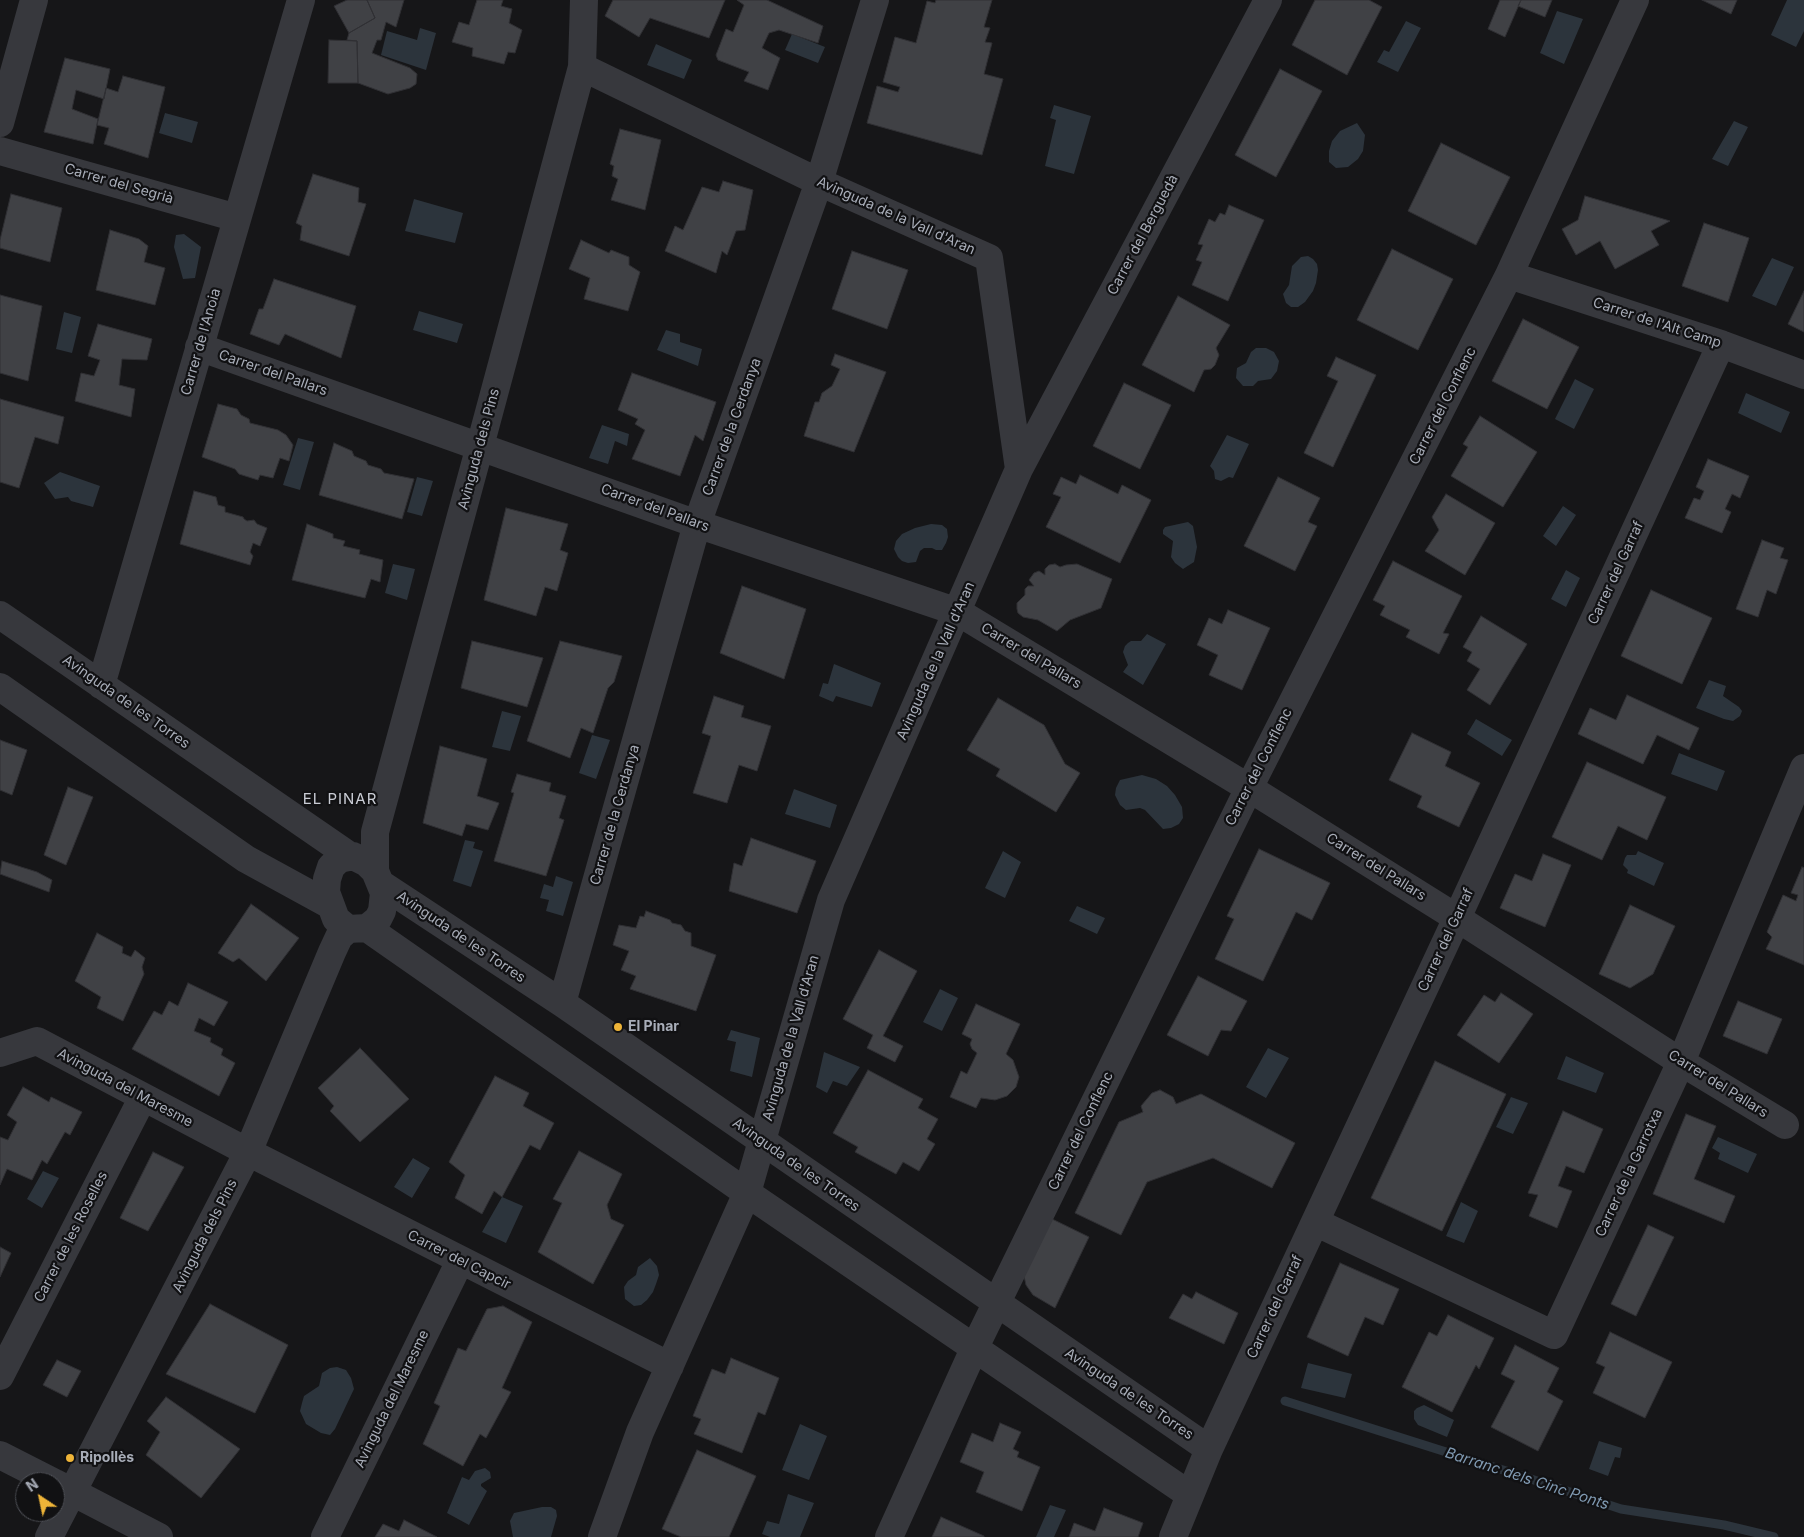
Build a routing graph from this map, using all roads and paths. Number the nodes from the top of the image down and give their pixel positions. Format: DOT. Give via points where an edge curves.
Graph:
graph roads {
  1 [pos="34,0"];
  2 [pos="300,0"];
  3 [pos="584,0"];
  4 [pos="875,0"];
  5 [pos="1268,0"];
  6 [pos="1635,0"];
  7 [pos="582,66"];
  8 [pos="0,123"];
  9 [pos="0,151"];
  10 [pos="819,182"];
  11 [pos="237,218"];
  12 [pos="1509,275"];
  13 [pos="1721,344"];
  14 [pos="199,347"];
  15 [pos="1804,375"];
  16 [pos="480,446"];
  17 [pos="1019,469"];
  18 [pos="698,524"];
  19 [pos="958,612"];
  20 [pos="0,615"];
  21 [pos="101,685"];
  22 [pos="0,687"];
  23 [pos="1804,768"];
  24 [pos="1248,788"];
  25 [pos="365,867"];
  26 [pos="330,905"];
  27 [pos="1457,918"];
  28 [pos="357,929"];
  29 [pos="562,1003"];
  30 [pos="0,1053"];
  31 [pos="1681,1062"];
  32 [pos="143,1097"];
  33 [pos="1785,1125"];
  34 [pos="761,1141"];
  35 [pos="248,1152"];
  36 [pos="747,1193"];
  37 [pos="1315,1222"];
  38 [pos="460,1261"];
  39 [pos="996,1303"];
  40 [pos="974,1348"];
  41 [pos="670,1366"];
  42 [pos="0,1376"];
  43 [pos="1209,1449"];
  44 [pos="0,1454"];
  45 [pos="34,1472"];
  46 [pos="65,1477"];
  47 [pos="65,1489"];
  48 [pos="1190,1495"];
  49 [pos="52,1522"];
  50 [pos="49,1537"];
  51 [pos="160,1537"];
  52 [pos="325,1537"];
  53 [pos="602,1537"];
  54 [pos="889,1537"];
  55 [pos="1173,1537"];
  1 -- 8 [label="street"];
  2 -- 11 [label="street, Carrer de l'Anoia"];
  3 -- 7 [label="street"];
  4 -- 10 [label="street, Carrer de la Cerdanya"];
  5 -- 17 [label="street, Carrer del Berguedà"];
  6 -- 12 [label="street, Carrer del Conflenc"];
  7 -- 10 [label="street, Avinguda de la Vall d'Aran"];
  7 -- 16 [label="street, Avinguda dels Pins"];
  9 -- 11 [label="street, Carrer del Segrià"];
  10 -- 17 [label="street, Avinguda de la Vall d'Aran" via="989,258"];
  10 -- 18 [label="street, Carrer de la Cerdanya"];
  11 -- 14 [label="street, Carrer de l'Anoia"];
  12 -- 13 [label="street, Carrer de l'Alt Camp"];
  12 -- 24 [label="street, Carrer del Conflenc"];
  13 -- 15 [label="street, Carrer de l'Alt Camp"];
  13 -- 27 [label="street, Carrer del Garraf"];
  14 -- 16 [label="street, Carrer del Pallars"];
  14 -- 21 [label="street, Carrer de l'Anoia"];
  16 -- 18 [label="street, Carrer del Pallars"];
  16 -- 25 [label="street, Avinguda dels Pins"];
  17 -- 19 [label="street, Avinguda de la Vall d'Aran"];
  18 -- 19 [label="street, Carrer del Pallars"];
  18 -- 29 [label="street, Carrer de la Cerdanya"];
  19 -- 24 [label="street, Carrer del Pallars"];
  19 -- 34 [label="street, Avinguda de la Vall d'Aran" via="832,900"];
  20 -- 21 [label="street, Avinguda de les Torres"];
  21 -- 25 [label="street, Avinguda de les Torres"];
  22 -- 26 [label="street" via="246,859"];
  23 -- 31 [label="street, Carrer de la Garrotxa"];
  24 -- 27 [label="street, Carrer del Pallars"];
  24 -- 39 [label="street, Carrer del Conflenc"];
  25 -- 26 [label="street" via="339,859 326,879"];
  25 -- 28 [label="street" via="384,893 382,911 378,919"];
  25 -- 29 [label="street, Avinguda de les Torres"];
  26 -- 28 [label="street" via="336,920"];
  27 -- 31 [label="street, Carrer del Pallars"];
  27 -- 37 [label="street, Carrer del Garraf"];
  28 -- 35 [label="street, Avinguda dels Pins" via="339,937"];
  28 -- 36 [label="street"];
  29 -- 34 [label="street, Avinguda de les Torres"];
  30 -- 32 [label="street, Avinguda del Maresme" via="36,1041"];
  31 -- 33 [label="street, Carrer del Pallars"];
  31 -- 37 [label="street, Carrer de la Garrotxa" via="1554,1335"];
  32 -- 35 [label="street, Avinguda del Maresme"];
  32 -- 42 [label="street, Carrer de les Roselles"];
  34 -- 36 [label="street, Avinguda de la Vall d'Aran"];
  34 -- 39 [label="street, Avinguda de les Torres"];
  35 -- 38 [label="street, Carrer del Capcir"];
  35 -- 46 [label="street, Avinguda dels Pins"];
  36 -- 40 [label="street"];
  36 -- 41 [label="street, Avinguda de la Vall d'Aran"];
  37 -- 43 [label="street, Carrer del Garraf"];
  38 -- 41 [label="street, Carrer del Capcir"];
  38 -- 52 [label="street, Avinguda del Maresme"];
  39 -- 40 [label="street, Carrer del Conflenc"];
  39 -- 43 [label="street, Avinguda de les Torres"];
  40 -- 48 [label="street"];
  40 -- 54 [label="street, Carrer del Conflenc"];
  41 -- 53 [label="street, Avinguda de la Vall d'Aran" via="640,1432"];
  43 -- 48 [label="street, Carrer del Garraf"];
  44 -- 45 [label="street"];
  47 -- 51 [label="street"];
  48 -- 55 [label="street, Carrer del Garraf"];
  49 -- 50 [label="street, Avinguda dels Pins"];
}
